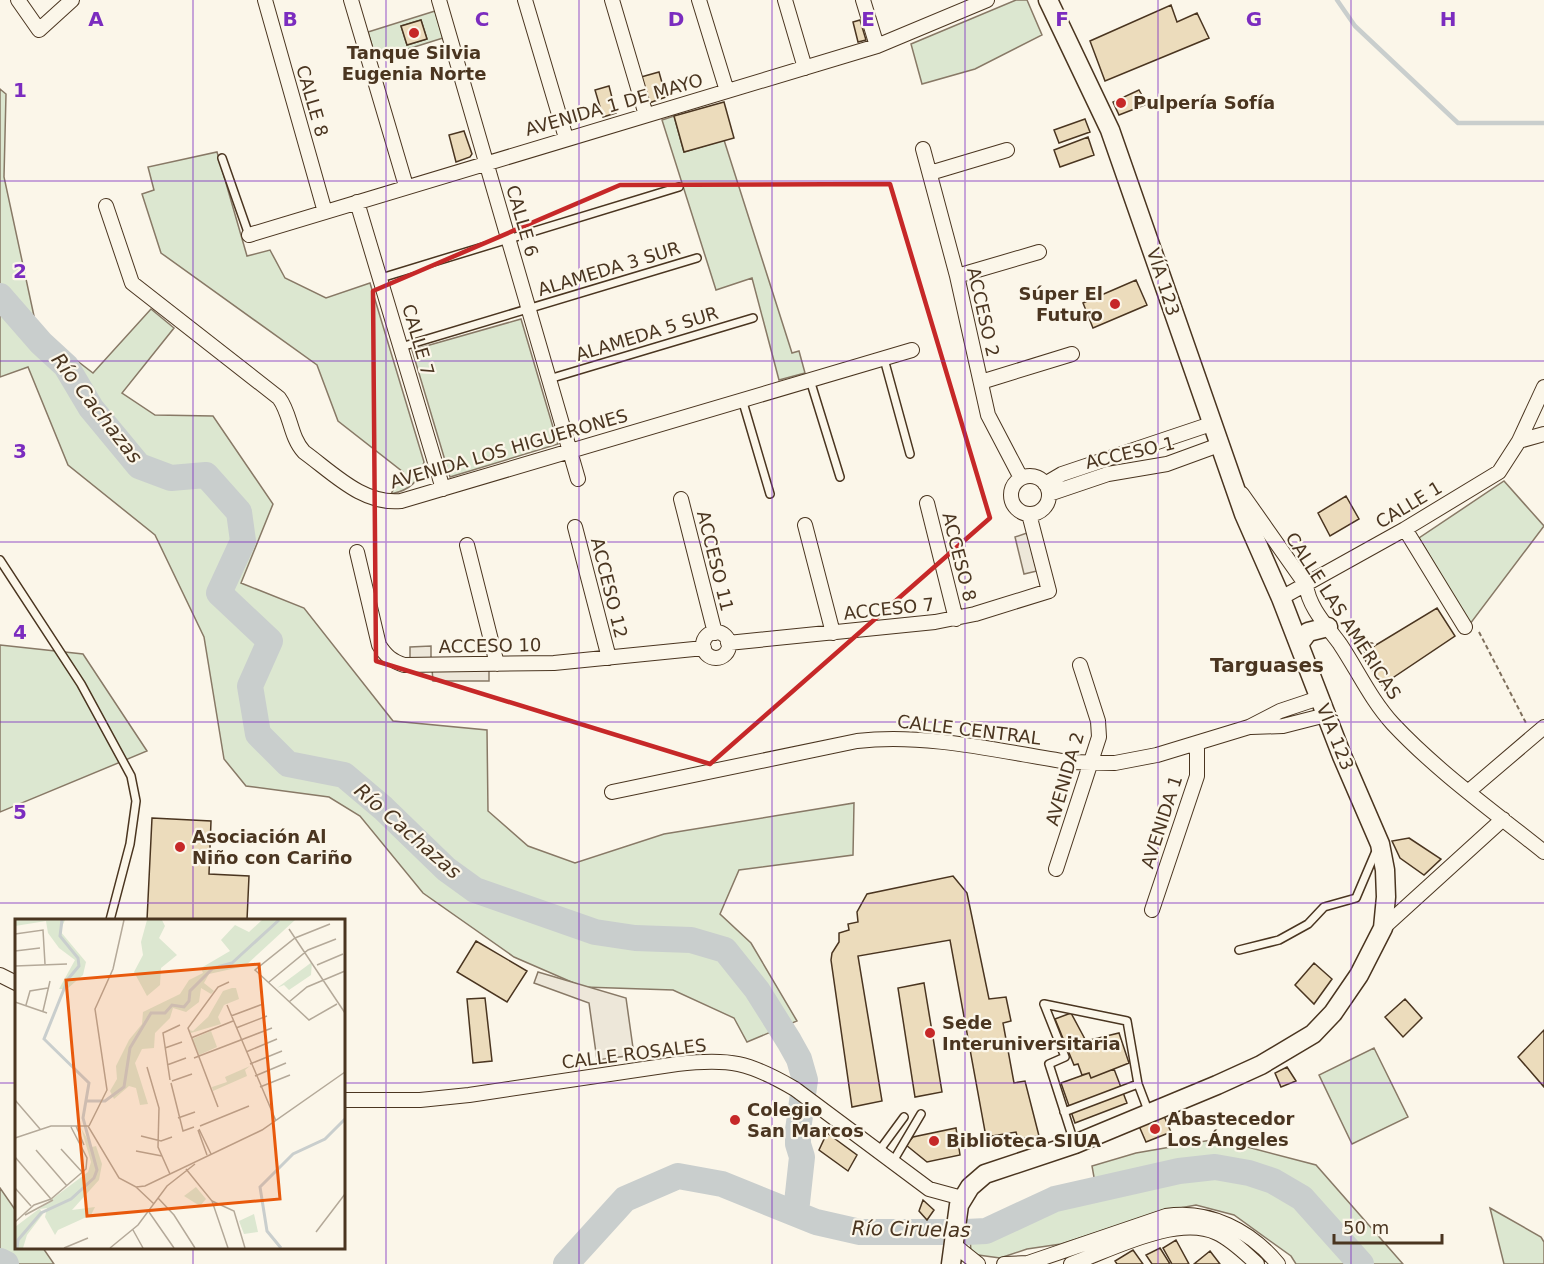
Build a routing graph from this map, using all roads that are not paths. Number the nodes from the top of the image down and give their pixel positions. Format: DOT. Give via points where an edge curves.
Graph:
graph roads {
  1 [pos="18,0"];
  2 [pos="72,0"];
  3 [pos="265,0"];
  4 [pos="351,0"];
  5 [pos="439,0"];
  6 [pos="525,0"];
  7 [pos="612,0"];
  8 [pos="699,0"];
  9 [pos="785,0"];
  10 [pos="863,0"];
  11 [pos="987,0"];
  12 [pos="1048,0"];
  13 [pos="877,46"];
  14 [pos="805,68"];
  15 [pos="726,91"];
  16 [pos="646,115"];
  17 [pos="566,138"];
  18 [pos="923,149"];
  19 [pos="1007,150"];
  20 [pos="222,158"];
  21 [pos="487,162"];
  22 [pos="930,173"];
  23 [pos="406,186"];
  24 [pos="679,187"];
  25 [pos="357,202"];
  26 [pos="106,206"];
  27 [pos="325,212"];
  28 [pos="249,234"];
  29 [pos="508,238"];
  30 [pos="1039,252"];
  31 [pos="697,258"];
  32 [pos="957,276"];
  33 [pos="381,278"];
  34 [pos="529,310"];
  35 [pos="753,318"];
  36 [pos="401,347"];
  37 [pos="912,350"];
  38 [pos="1072,354"];
  39 [pos="884,359"];
  40 [pos="549,379"];
  41 [pos="810,380"];
  42 [pos="981,382"];
  43 [pos="1544,387"];
  44 [pos="742,399"];
  45 [pos="1210,424"];
  46 [pos="1544,434"];
  47 [pos="1176,435"];
  48 [pos="1519,441"];
  49 [pos="1219,445"];
  50 [pos="570,452"];
  51 [pos="910,454"];
  52 [pos="1186,458"];
  53 [pos="1102,460"];
  54 [pos="1108,474"];
  55 [pos="840,477"];
  56 [pos="1021,478"];
  57 [pos="578,480"];
  58 [pos="1233,482"];
  59 [pos="443,489"];
  60 [pos="1047,489"];
  61 [pos="770,494"];
  62 [pos="681,499"];
  63 [pos="927,503"];
  64 [pos="1029,514"];
  65 [pos="805,525"];
  66 [pos="575,527"];
  67 [pos="1405,529"];
  68 [pos="467,545"];
  69 [pos="357,552"];
  70 [pos="0,560"];
  71 [pos="1306,585"];
  72 [pos="1281,598"];
  73 [pos="956,619"];
  74 [pos="1328,627"];
  75 [pos="1464,627"];
  76 [pos="714,633"];
  77 [pos="833,633"];
  78 [pos="728,643"];
  79 [pos="1299,644"];
  80 [pos="704,648"];
  81 [pos="609,658"];
  82 [pos="497,664"];
  83 [pos="1080,665"];
  84 [pos="1323,706"];
  85 [pos="1538,731"];
  86 [pos="1197,743"];
  87 [pos="1092,764"];
  88 [pos="1469,791"];
  89 [pos="612,792"];
  90 [pos="1503,819"];
  91 [pos="1380,844"];
  92 [pos="1544,852"];
  93 [pos="1056,869"];
  94 [pos="1152,910"];
  95 [pos="111,919"];
  96 [pos="1383,928"];
  97 [pos="1239,950"];
  98 [pos="0,975"];
  99 [pos="15,982"];
  100 [pos="1138,1084"];
  101 [pos="345,1100"];
  102 [pos="1064,1112"];
  103 [pos="1149,1113"];
  104 [pos="921,1114"];
  105 [pos="904,1117"];
  106 [pos="1076,1144"];
  107 [pos="879,1151"];
  108 [pos="892,1163"];
  109 [pos="962,1198"];
  110 [pos="953,1242"];
  111 [pos="1052,1260"];
  112 [pos="1273,1262"];
  113 [pos="951,1264"];
  114 [pos="978,1264"];
  115 [pos="1004,1264"];
  116 [pos="1071,1264"];
  117 [pos="1257,1264"];
  1 -- 2 [label="street" via="39,30"];
  3 -- 27 [label="street, CALLE 8"];
  4 -- 23 [label="street"];
  5 -- 21 [label="street, CALLE 6"];
  6 -- 17 [label="street"];
  7 -- 16 [label="street"];
  8 -- 15 [label="street"];
  9 -- 14 [label="street"];
  10 -- 13 [label="street"];
  11 -- 13 [label="street, AVENIDA 1 DE MAYO"];
  12 -- 45 [label="main road, VÍA 123" via="1110,130 1154,250"];
  13 -- 14 [label="street, AVENIDA 1 DE MAYO"];
  14 -- 15 [label="street, AVENIDA 1 DE MAYO"];
  15 -- 16 [label="street, AVENIDA 1 DE MAYO"];
  16 -- 17 [label="street, AVENIDA 1 DE MAYO"];
  17 -- 21 [label="street, AVENIDA 1 DE MAYO"];
  18 -- 22 [label="street, ACCESO 2"];
  19 -- 22 [label="street"];
  20 -- 28 [label="lane"];
  21 -- 23 [label="street, AVENIDA 1 DE MAYO"];
  21 -- 29 [label="street, CALLE 6"];
  22 -- 32 [label="street, ACCESO 2"];
  23 -- 25 [label="street, AVENIDA 1 DE MAYO"];
  24 -- 29 [label="lane"];
  25 -- 27 [label="street, AVENIDA 1 DE MAYO"];
  25 -- 33 [label="street, CALLE 7"];
  26 -- 59 [label="street, AVENIDA LOS HIGUERONES" via="129,279 279,398 304,452 376,500 400,501"];
  27 -- 28 [label="street, AVENIDA 1 DE MAYO"];
  29 -- 33 [label="lane"];
  29 -- 34 [label="street, CALLE 6"];
  30 -- 32 [label="street"];
  31 -- 34 [label="lane, ALAMEDA 3 SUR"];
  32 -- 42 [label="street, ACCESO 2"];
  33 -- 36 [label="street, CALLE 7"];
  34 -- 36 [label="lane, ALAMEDA 3 SUR"];
  34 -- 40 [label="street, CALLE 6"];
  35 -- 40 [label="lane, ALAMEDA 5 SUR"];
  36 -- 59 [label="street, CALLE 7"];
  37 -- 39 [label="street, AVENIDA LOS HIGUERONES"];
  38 -- 42 [label="street"];
  39 -- 41 [label="street, AVENIDA LOS HIGUERONES"];
  39 -- 51 [label="lane"];
  40 -- 50 [label="street, CALLE 6"];
  41 -- 44 [label="street, AVENIDA LOS HIGUERONES"];
  41 -- 55 [label="lane"];
  42 -- 56 [label="street, ACCESO 2" via="988,415"];
  43 -- 48 [label="street, CALLE 1"];
  44 -- 50 [label="street, AVENIDA LOS HIGUERONES"];
  44 -- 61 [label="lane"];
  45 -- 47 [label="street, ACCESO 1"];
  45 -- 49 [label="main road, VÍA 123"];
  46 -- 48 [label="street"];
  47 -- 52 [label="street"];
  47 -- 53 [label="street, ACCESO 1"];
  48 -- 67 [label="street, CALLE 1" via="1499,472"];
  49 -- 52 [label="street, ACCESO 1"];
  49 -- 58 [label="main road, VÍA 123"];
  50 -- 57 [label="street, CALLE 6"];
  50 -- 59 [label="street, AVENIDA LOS HIGUERONES"];
  52 -- 54 [label="street, ACCESO 1"];
  53 -- 54 [label="street"];
  53 -- 60 [label="street, ACCESO 1"];
  54 -- 60 [label="street, ACCESO 1"];
  56 -- 60 [label="street" via="1032,476"];
  56 -- 64 [label="street" via="1013,487 1011,499 1018,510"];
  58 -- 71 [label="street, CALLE LAS AMÉRICAS"];
  58 -- 72 [label="main road, VÍA 123"];
  60 -- 64 [label="street" via="1046,506"];
  62 -- 76 [label="street, ACCESO 11"];
  63 -- 73 [label="street, ACCESO 8"];
  64 -- 73 [label="street, ACCESO 7" via="1049,591"];
  65 -- 77 [label="street"];
  66 -- 81 [label="street, ACCESO 12"];
  67 -- 71 [label="street, CALLE 1"];
  67 -- 75 [label="street"];
  68 -- 82 [label="street"];
  69 -- 82 [label="street, ACCESO 10" via="386,656 404,664"];
  70 -- 95 [label="lane" via="81,684 131,776 136,801 130,844"];
  71 -- 72 [label="street, CALLE 1"];
  71 -- 74 [label="street, CALLE LAS AMÉRICAS" via="1308,598"];
  72 -- 79 [label="main road, VÍA 123"];
  73 -- 77 [label="street, ACCESO 7"];
  74 -- 79 [label="main road" via="1308,632"];
  74 -- 88 [label="street, CALLE LAS AMÉRICAS" via="1367,692 1393,724"];
  76 -- 78 [label="street" via="722,634"];
  76 -- 80 [label="street" via="707,636"];
  77 -- 78 [label="street, ACCESO 7"];
  78 -- 80 [label="street" via="728,651 719,658 708,655"];
  79 -- 84 [label="main road, VÍA 123"];
  80 -- 81 [label="street, ACCESO 10"];
  81 -- 82 [label="street, ACCESO 10"];
  83 -- 87 [label="street, AVENIDA 2" via="1098,721 1099,737"];
  84 -- 86 [label="street, CALLE CENTRAL" via="1280,711 1249,727"];
  84 -- 91 [label="main road, VÍA 123"];
  85 -- 88 [label="street"];
  86 -- 87 [label="street, CALLE CENTRAL" via="1136,760"];
  86 -- 94 [label="street, AVENIDA 1" via="1197,776"];
  87 -- 89 [label="street, CALLE CENTRAL" via="917,738 886,738"];
  87 -- 93 [label="street, AVENIDA 2"];
  88 -- 90 [label="street, CALLE LAS AMÉRICAS"];
  90 -- 92 [label="street, CALLE LAS AMÉRICAS"];
  90 -- 96 [label="street"];
  91 -- 96 [label="main road, VÍA 123" via="1385,870"];
  91 -- 97 [label="lane" via="1356,897 1324,907 1308,924 1279,940"];
  96 -- 103 [label="main road, VÍA 123" via="1359,975 1313,1034 1261,1065"];
  98 -- 99 [label="street"];
  100 -- 102 [label="lane"];
  100 -- 102 [label="lane" via="1127,1021 1044,1004 1065,1057 1049,1064"];
  100 -- 103 [label="lane"];
  101 -- 107 [label="street, CALLE ROSALES" via="420,1100 469,1095 701,1061 724,1061 751,1066 795,1089"];
  102 -- 106 [label="lane"];
  103 -- 106 [label="main road, VÍA 123"];
  104 -- 108 [label="lane"];
  105 -- 107 [label="lane"];
  106 -- 109 [label="main road, VÍA 123" via="985,1174"];
  107 -- 108 [label="street, CALLE ROSALES"];
  108 -- 109 [label="street, CALLE ROSALES" via="929,1189"];
  109 -- 110 [label="main road"];
  110 -- 113 [label="main road"];
  110 -- 114 [label="street"];
  111 -- 112 [label="street" via="1166,1216 1188,1214 1227,1224"];
  111 -- 115 [label="street"];
  116 -- 117 [label="street" via="1186,1227 1217,1233"];
}
